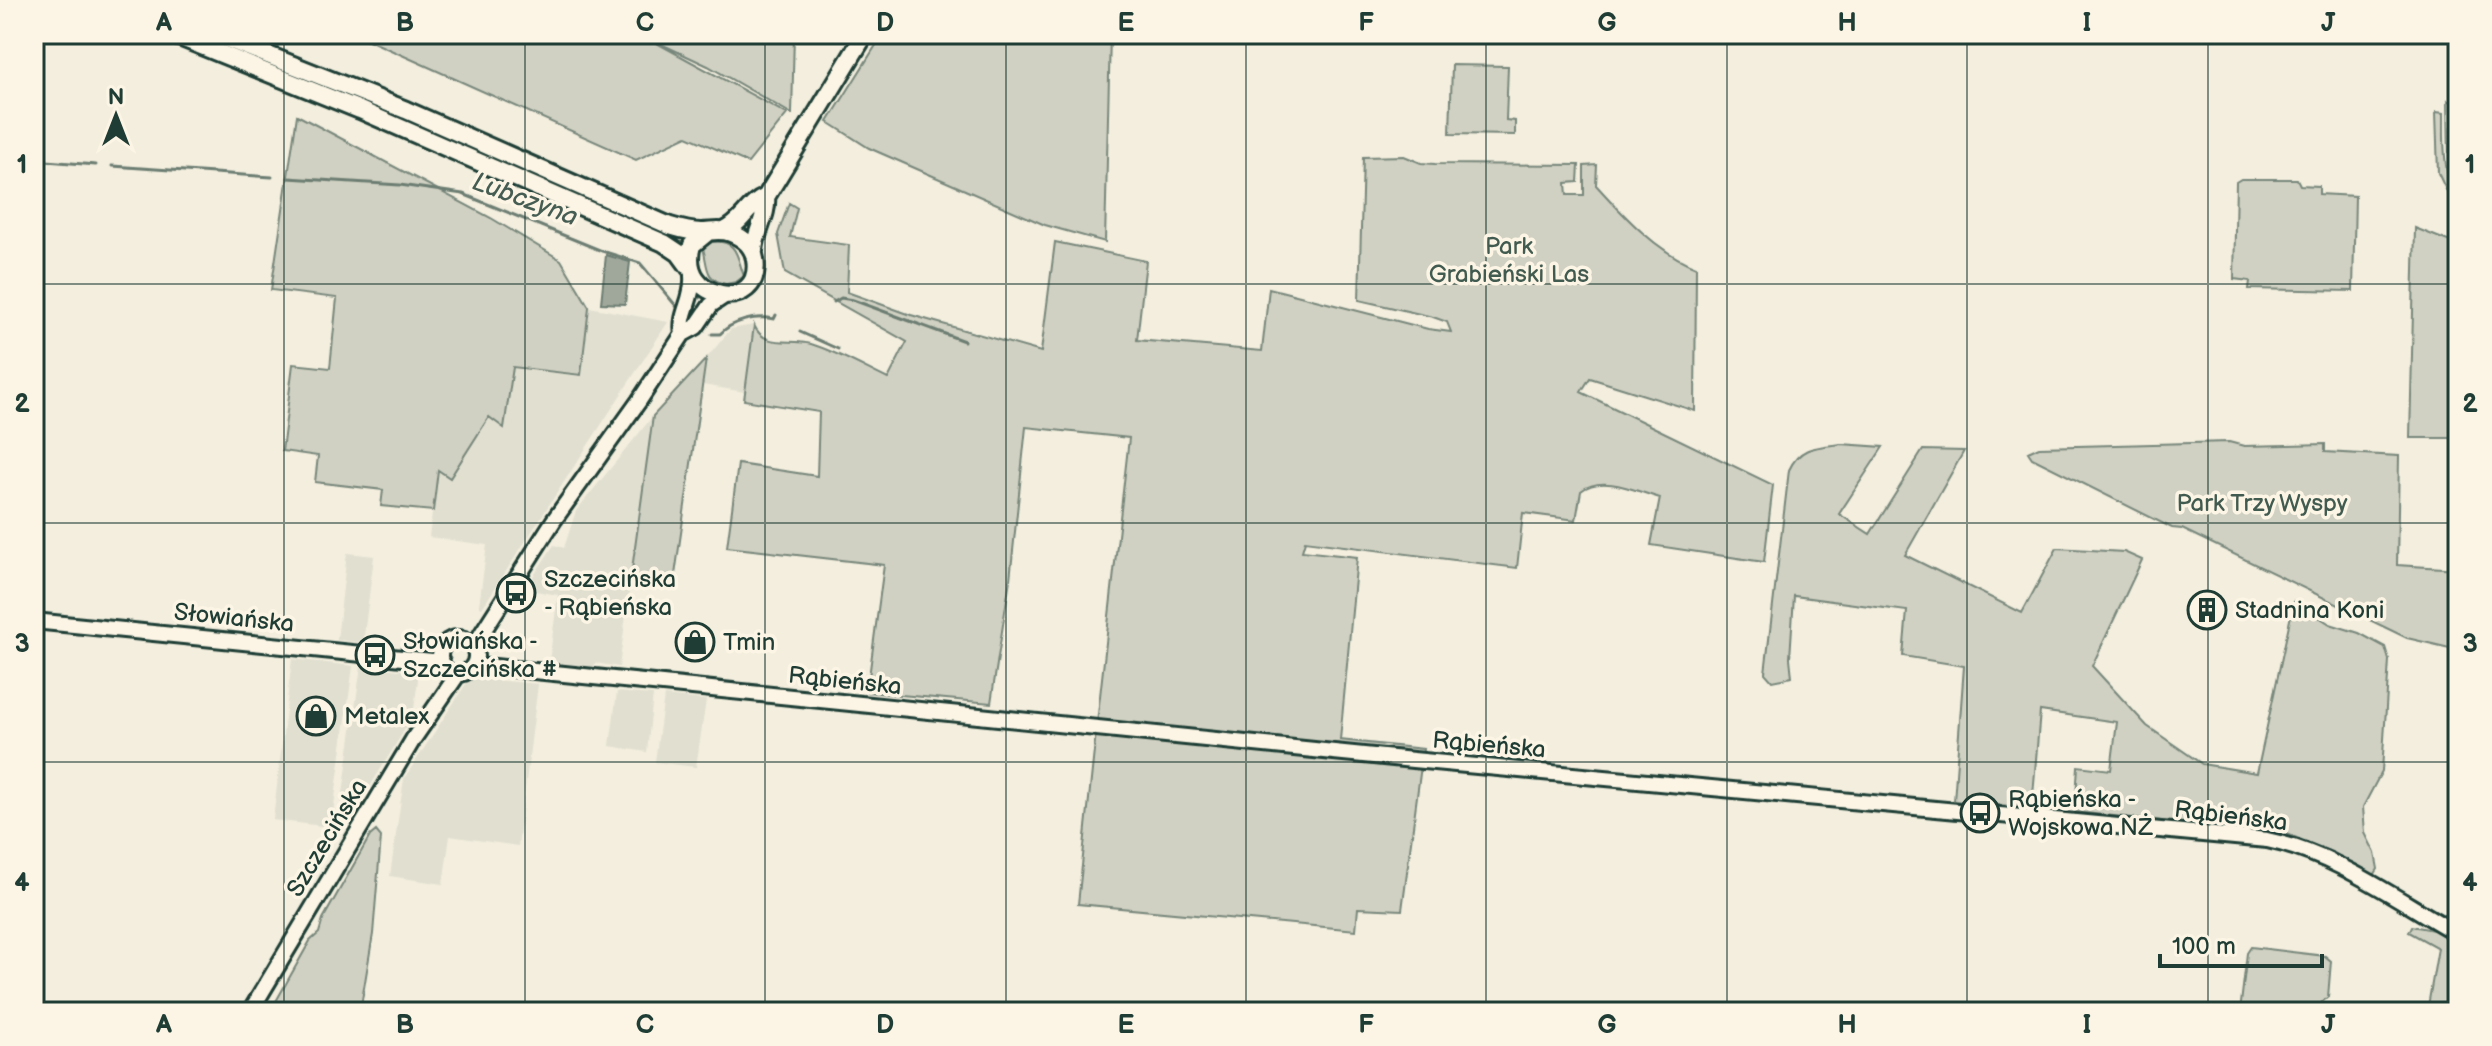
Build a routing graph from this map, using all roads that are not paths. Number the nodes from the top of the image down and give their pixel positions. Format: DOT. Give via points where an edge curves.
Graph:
graph roads {
  1 [pos="172,34"];
  2 [pos="215,34"];
  3 [pos="865,34"];
  4 [pos="766,197"];
  5 [pos="716,232"];
  6 [pos="754,251"];
  7 [pos="691,272"];
  8 [pos="726,295"];
  9 [pos="683,334"];
  10 [pos="34,621"];
  11 [pos="457,660"];
  12 [pos="2458,934"];
  13 [pos="250,1012"];
  1 -- 7 [label="main road" via="638,232 671,248"];
  2 -- 5 [label="main road" via="406,110 670,226"];
  3 -- 4 [label="main road"];
  4 -- 5 [label="main road" via="753,203 736,225"];
  4 -- 6 [label="main road" via="767,211"];
  5 -- 6 [label="main road" via="743,239"];
  5 -- 7 [label="main road" via="692,245"];
  6 -- 8 [label="main road" via="754,280 740,293"];
  7 -- 8 [label="main road" via="711,292"];
  7 -- 9 [label="street"];
  8 -- 9 [label="street"];
  9 -- 11 [label="street" via="482,633"];
  10 -- 11 [label="street, Słowiańska"];
  11 -- 12 [label="street, Rąbieńska" via="1429,762 2267,840 2326,859"];
  11 -- 13 [label="street, Szczecińska" via="445,690"];
}
